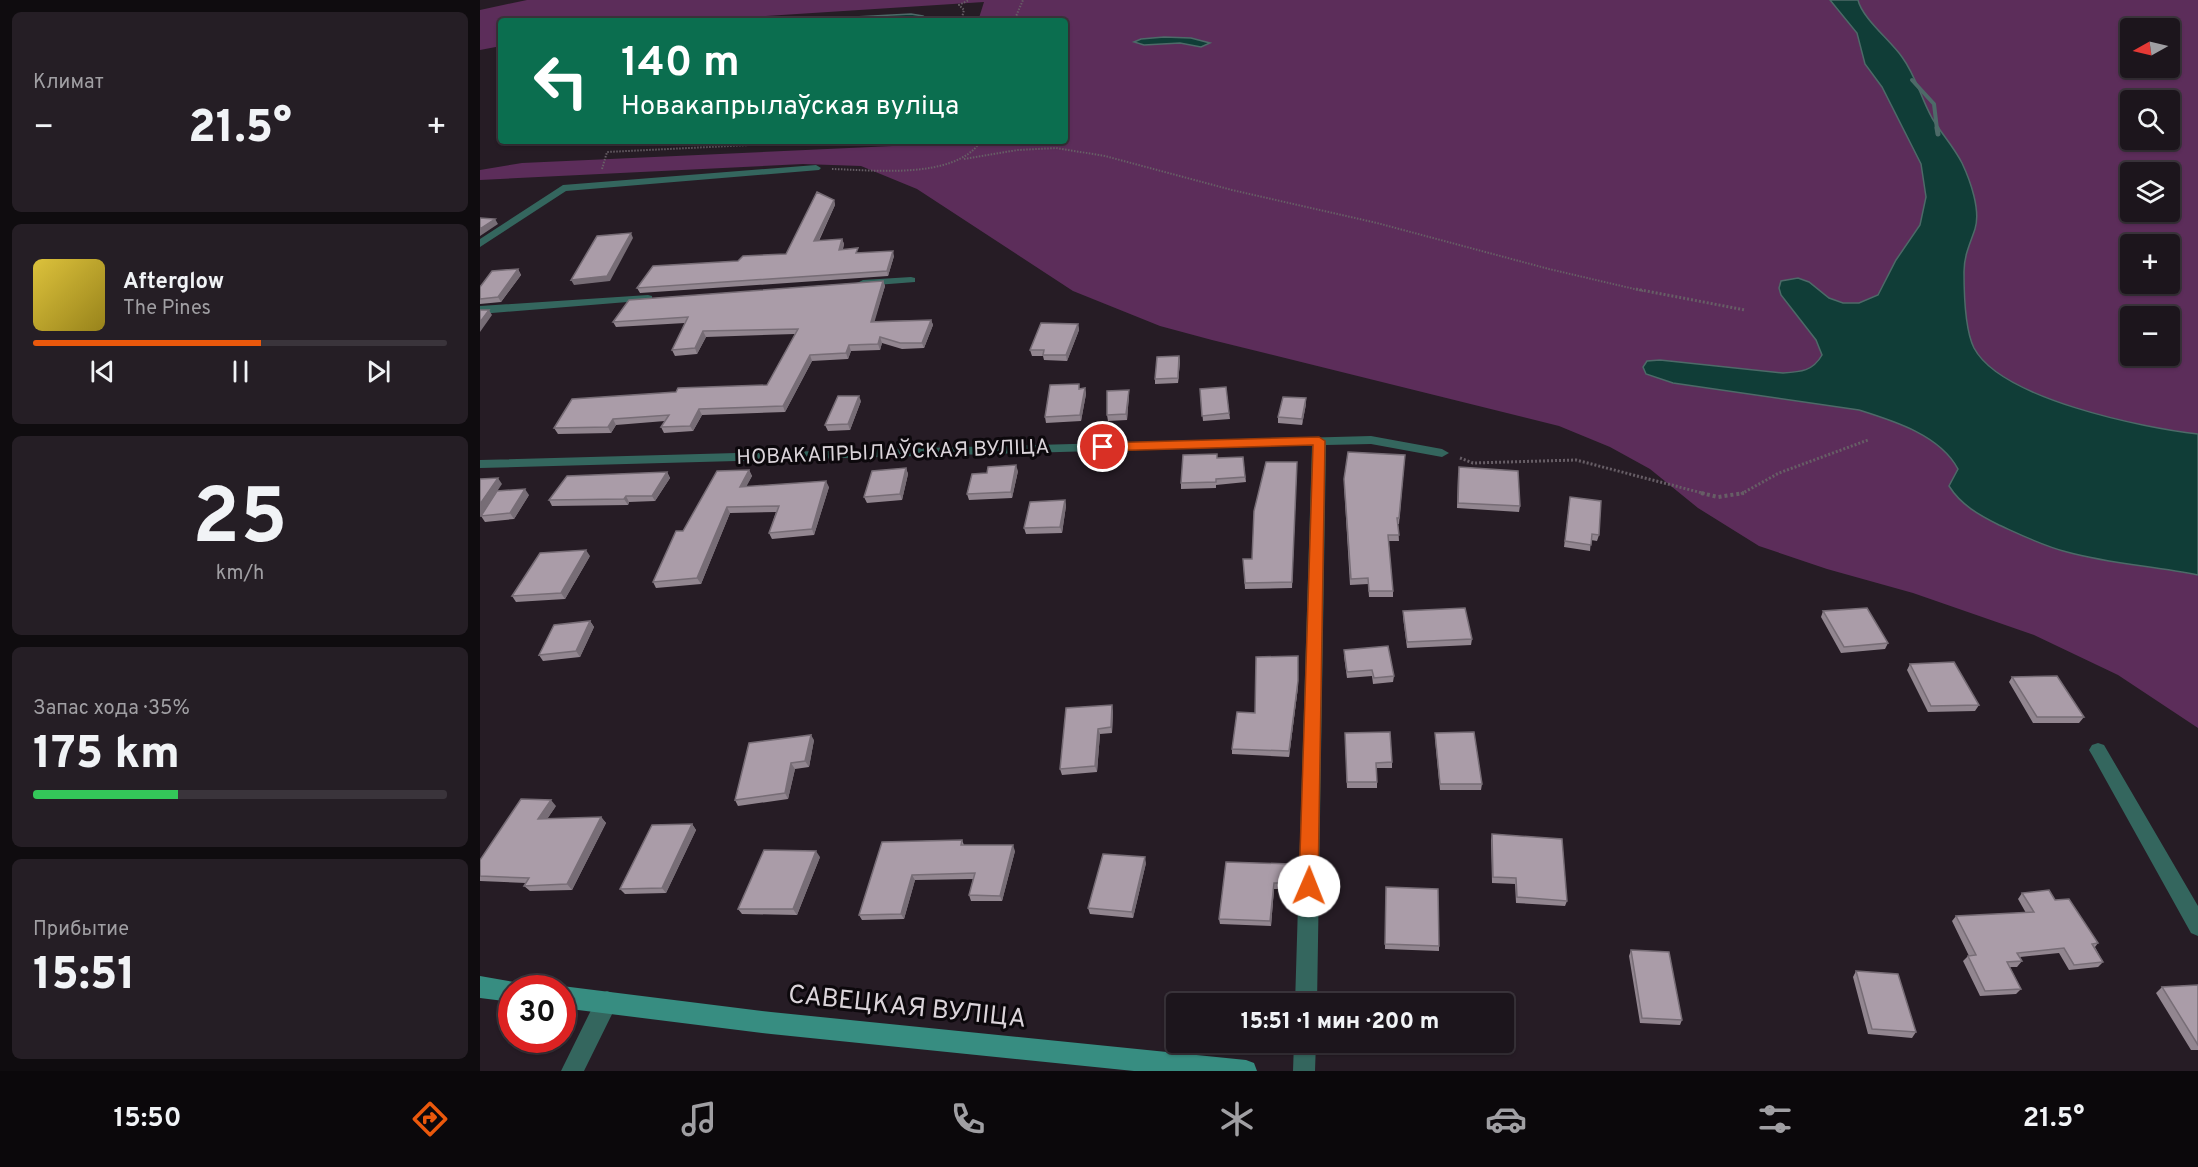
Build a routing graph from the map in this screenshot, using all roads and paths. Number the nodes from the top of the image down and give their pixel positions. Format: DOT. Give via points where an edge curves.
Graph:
graph roads {
  1 [pos="969,0"];
  2 [pos="1023,0"];
  3 [pos="962,18"];
  4 [pos="1016,18"];
  5 [pos="771,144"];
  6 [pos="978,144"];
  7 [pos="964,159"];
  8 [pos="816,168"];
  9 [pos="592,185"];
  10 [pos="480,244"];
  11 [pos="911,280"];
  12 [pos="853,284"];
  13 [pos="655,298"];
  14 [pos="480,310"];
  15 [pos="1745,310"];
  16 [pos="1868,440"];
  17 [pos="1319,441"];
  18 [pos="1442,453"];
  19 [pos="480,464"];
  20 [pos="2098,750"];
  21 [pos="2198,926"];
  22 [pos="480,987"];
  23 [pos="498,989"];
  24 [pos="1306,993"];
  25 [pos="576,999"];
  26 [pos="607,1002"];
  27 [pos="1305,1053"];
  28 [pos="572,1071"];
  29 [pos="1246,1071"];
  30 [pos="1304,1071"];
  1 -- 3 [label="path" via="960,5 964,10"];
  2 -- 4 [label="path"];
  5 -- 9 [label="path" via="607,152"];
  6 -- 7 [label="path"];
  7 -- 8 [label="path" via="898,169"];
  7 -- 15 [label="path" via="1056,148 1105,156 1549,269"];
  8 -- 9 [label="street"];
  9 -- 10 [label="street" via="563,188"];
  11 -- 12 [label="street"];
  13 -- 14 [label="street"];
  16 -- 18 [label="path" via="1779,473 1738,495 1719,497 1576,460 1473,463"];
  17 -- 18 [label="street, НОВАКАПРЫЛАЎСКАЯ ВУЛІЦА" via="1371,440"];
  17 -- 19 [label="street, НОВАКАПРЫЛАЎСКАЯ ВУЛІЦА"];
  17 -- 24 [label="street"];
  20 -- 21 [label="street"];
  22 -- 23 [label="main road"];
  25 -- 26 [label="main road, САВЕЦКАЯ ВУЛІЦА"];
  26 -- 28 [label="street"];
  26 -- 29 [label="main road, САВЕЦКАЯ ВУЛІЦА" via="771,1023"];
  27 -- 30 [label="street"];
}
